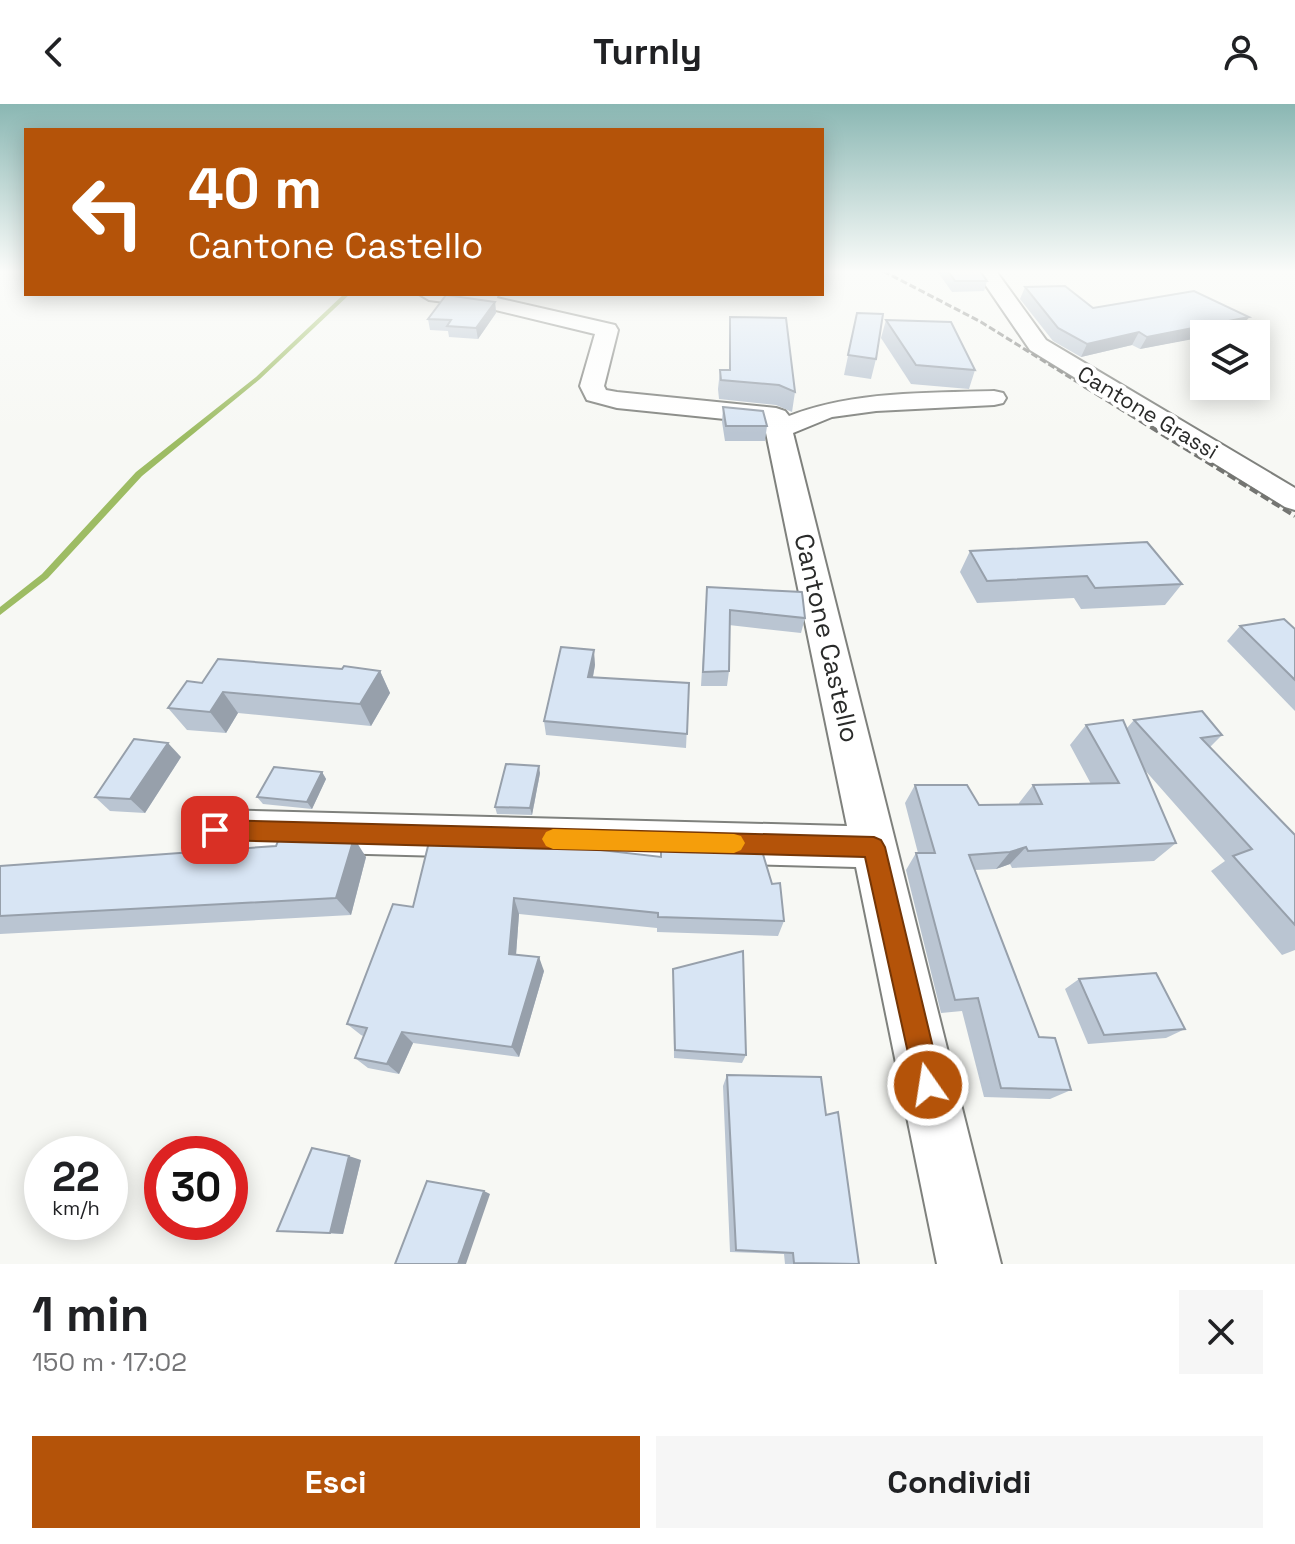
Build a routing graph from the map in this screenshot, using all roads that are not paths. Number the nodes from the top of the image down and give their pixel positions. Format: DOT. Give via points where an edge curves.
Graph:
graph roads {
  1 [pos="589,325"];
  2 [pos="1024,325"];
  3 [pos="994,398"];
  4 [pos="779,429"];
  5 [pos="1295,501"];
  6 [pos="215,830"];
  7 [pos="874,847"];
  8 [pos="969,1264"];
  1 -- 4 [label="street" via="607,330 592,386 596,395 776,416"];
  2 -- 5 [label="street, Cantone Grassi" via="1038,345"];
  3 -- 4 [label="street" via="827,410"];
  4 -- 7 [label="street, Cantone Castello"];
  6 -- 7 [label="street"];
  7 -- 8 [label="street, Cantone Castello"];
}
